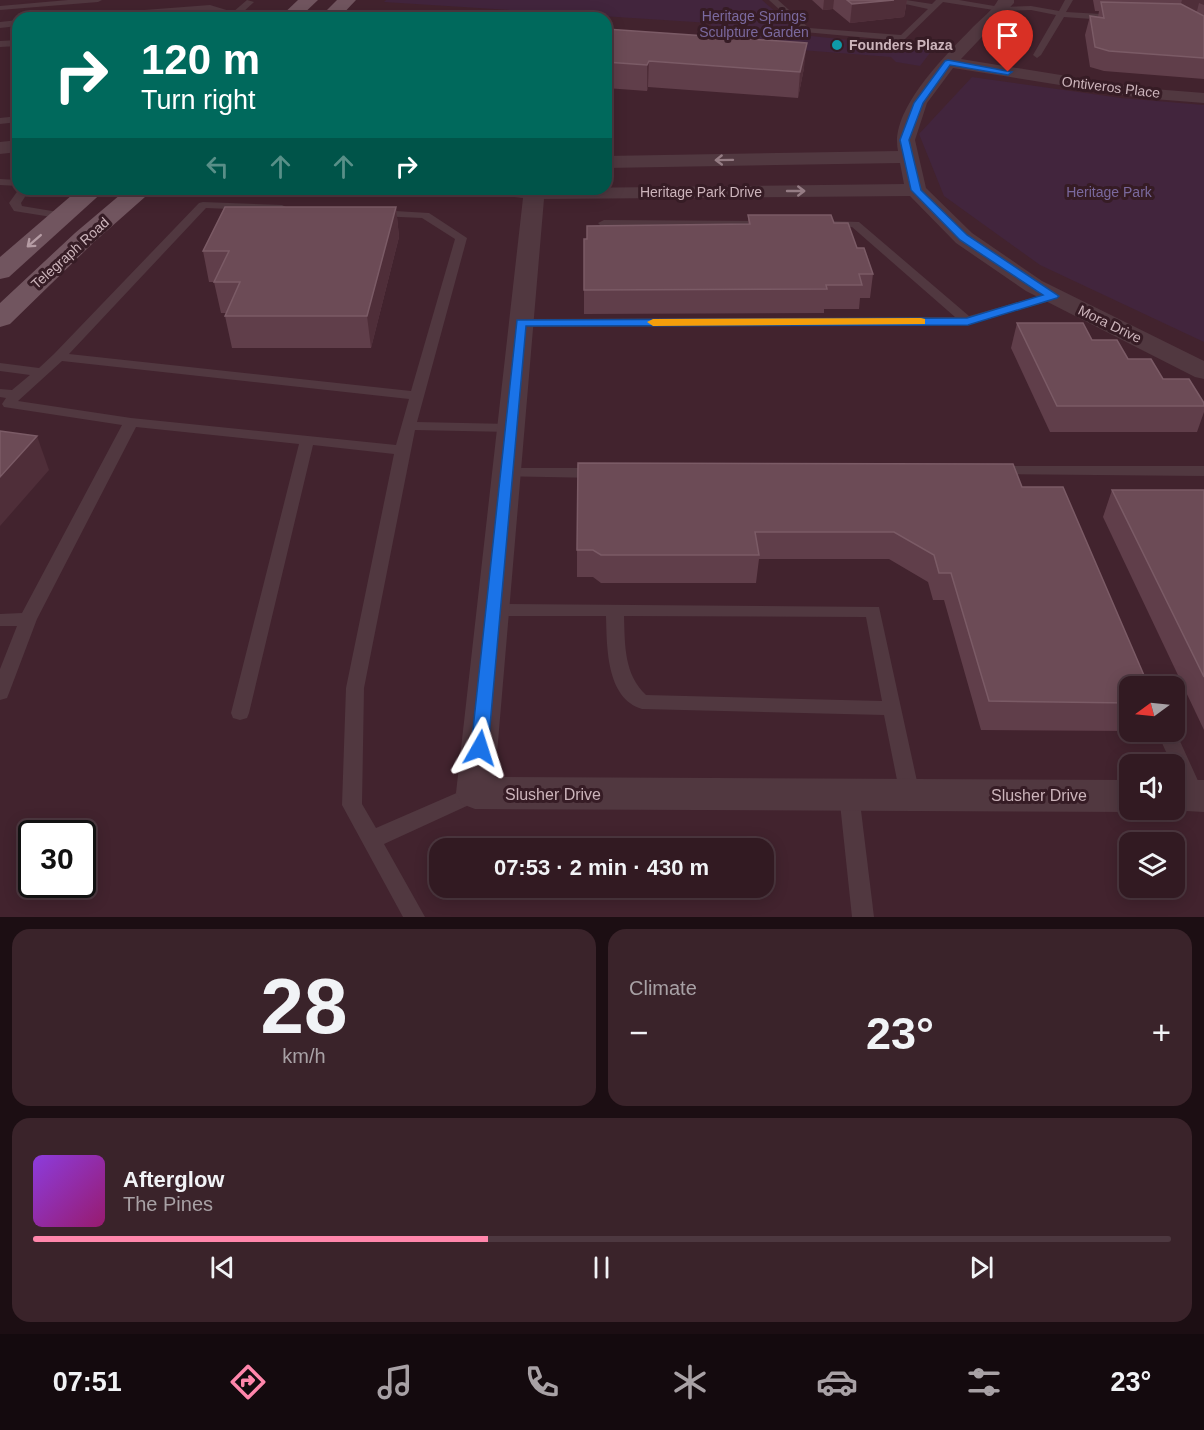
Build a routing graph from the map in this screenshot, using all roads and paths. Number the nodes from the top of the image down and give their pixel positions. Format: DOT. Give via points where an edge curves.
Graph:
graph roads {
  1 [pos="98,0"];
  2 [pos="309,0"];
  3 [pos="347,0"];
  4 [pos="773,0"];
  5 [pos="891,0"];
  6 [pos="942,0"];
  7 [pos="1070,0"];
  8 [pos="250,2"];
  9 [pos="1003,5"];
  10 [pos="0,8"];
  11 [pos="933,8"];
  12 [pos="167,12"];
  13 [pos="222,12"];
  14 [pos="239,12"];
  15 [pos="295,12"];
  16 [pos="334,12"];
  17 [pos="1063,14"];
  18 [pos="1134,18"];
  19 [pos="1036,55"];
  20 [pos="948,62"];
  21 [pos="1204,98"];
  22 [pos="908,157"];
  23 [pos="612,162"];
  24 [pos="916,190"];
  25 [pos="612,191"];
  26 [pos="21,195"];
  27 [pos="87,195"];
  28 [pos="135,195"];
  29 [pos="534,195"];
  30 [pos="297,209"];
  31 [pos="367,212"];
  32 [pos="64,216"];
  33 [pos="604,223"];
  34 [pos="783,224"];
  35 [pos="819,224"];
  36 [pos="0,271"];
  37 [pos="1053,296"];
  38 [pos="0,318"];
  39 [pos="968,321"];
  40 [pos="521,322"];
  41 [pos="59,357"];
  42 [pos="0,367"];
  43 [pos="1204,371"];
  44 [pos="41,372"];
  45 [pos="0,393"];
  46 [pos="15,395"];
  47 [pos="417,396"];
  48 [pos="130,422"];
  49 [pos="409,426"];
  50 [pos="511,428"];
  51 [pos="307,440"];
  52 [pos="402,450"];
  53 [pos="979,471"];
  54 [pos="1050,471"];
  55 [pos="1204,471"];
  56 [pos="506,473"];
  57 [pos="613,473"];
  58 [pos="1060,493"];
  59 [pos="493,610"];
  60 [pos="615,610"];
  61 [pos="28,619"];
  62 [pos="0,620"];
  63 [pos="0,693"];
  64 [pos="892,708"];
  65 [pos="240,713"];
  66 [pos="1171,742"];
  67 [pos="475,793"];
  68 [pos="849,794"];
  69 [pos="910,795"];
  70 [pos="1119,796"];
  71 [pos="1191,796"];
  72 [pos="371,840"];
  73 [pos="414,917"];
  74 [pos="863,917"];
  1 -- 10 [label="lane"];
  2 -- 15 [label="main road"];
  3 -- 16 [label="main road"];
  4 -- 11 [label="lane" via="807,30 903,38"];
  5 -- 11 [label="lane"];
  6 -- 9 [label="lane"];
  6 -- 11 [label="lane"];
  7 -- 17 [label="lane"];
  8 -- 14 [label="lane"];
  9 -- 17 [label="lane"];
  9 -- 20 [label="street"];
  12 -- 13 [label="lane" via="210,7"];
  17 -- 18 [label="lane"];
  17 -- 19 [label="lane"];
  20 -- 21 [label="street, Ontiveros Place" via="1141,93"];
  20 -- 22 [label="street" via="918,103 904,140"];
  22 -- 23 [label="street, Heritage Park Drive, one-way"];
  22 -- 24 [label="street"];
  25 -- 24 [label="street, Heritage Park Drive, one-way"];
  24 -- 37 [label="street, Mora Drive" via="963,237"];
  26 -- 32 [label="lane" via="15,203 18,209"];
  27 -- 32 [label="main road, Telegraph Road"];
  28 -- 38 [label="main road, Telegraph Road"];
  29 -- 40 [label="street"];
  30 -- 41 [label="lane" via="203,205"];
  31 -- 47 [label="lane" via="425,215 461,238"];
  32 -- 36 [label="main road, Telegraph Road, one-way"];
  33 -- 34 [label="lane"];
  35 -- 39 [label="lane" via="855,224"];
  37 -- 39 [label="lane"];
  37 -- 43 [label="street, Mora Drive"];
  39 -- 40 [label="lane"];
  40 -- 50 [label="street"];
  41 -- 44 [label="lane"];
  41 -- 47 [label="lane"];
  42 -- 44 [label="lane"];
  44 -- 46 [label="lane"];
  45 -- 46 [label="lane"];
  46 -- 48 [label="lane" via="9,404"];
  47 -- 49 [label="lane"];
  48 -- 51 [label="lane"];
  48 -- 61 [label="lane"];
  49 -- 50 [label="lane"];
  49 -- 52 [label="lane"];
  50 -- 56 [label="street"];
  51 -- 52 [label="lane"];
  51 -- 65 [label="lane"];
  52 -- 72 [label="lane" via="355,688 352,805"];
  53 -- 54 [label="lane"];
  54 -- 55 [label="lane"];
  54 -- 58 [label="lane"];
  56 -- 57 [label="lane"];
  56 -- 59 [label="street"];
  59 -- 60 [label="lane"];
  59 -- 67 [label="street"];
  60 -- 64 [label="lane" via="616,657 628,689 642,702"];
  60 -- 64 [label="lane" via="873,611"];
  61 -- 62 [label="lane"];
  61 -- 63 [label="lane"];
  64 -- 69 [label="lane"];
  66 -- 71 [label="lane"];
  67 -- 68 [label="street, Slusher Drive"];
  67 -- 72 [label="lane"];
  68 -- 69 [label="street, Slusher Drive"];
  68 -- 74 [label="lane"];
  69 -- 70 [label="street, Slusher Drive"];
  72 -- 73 [label="lane"];
}
